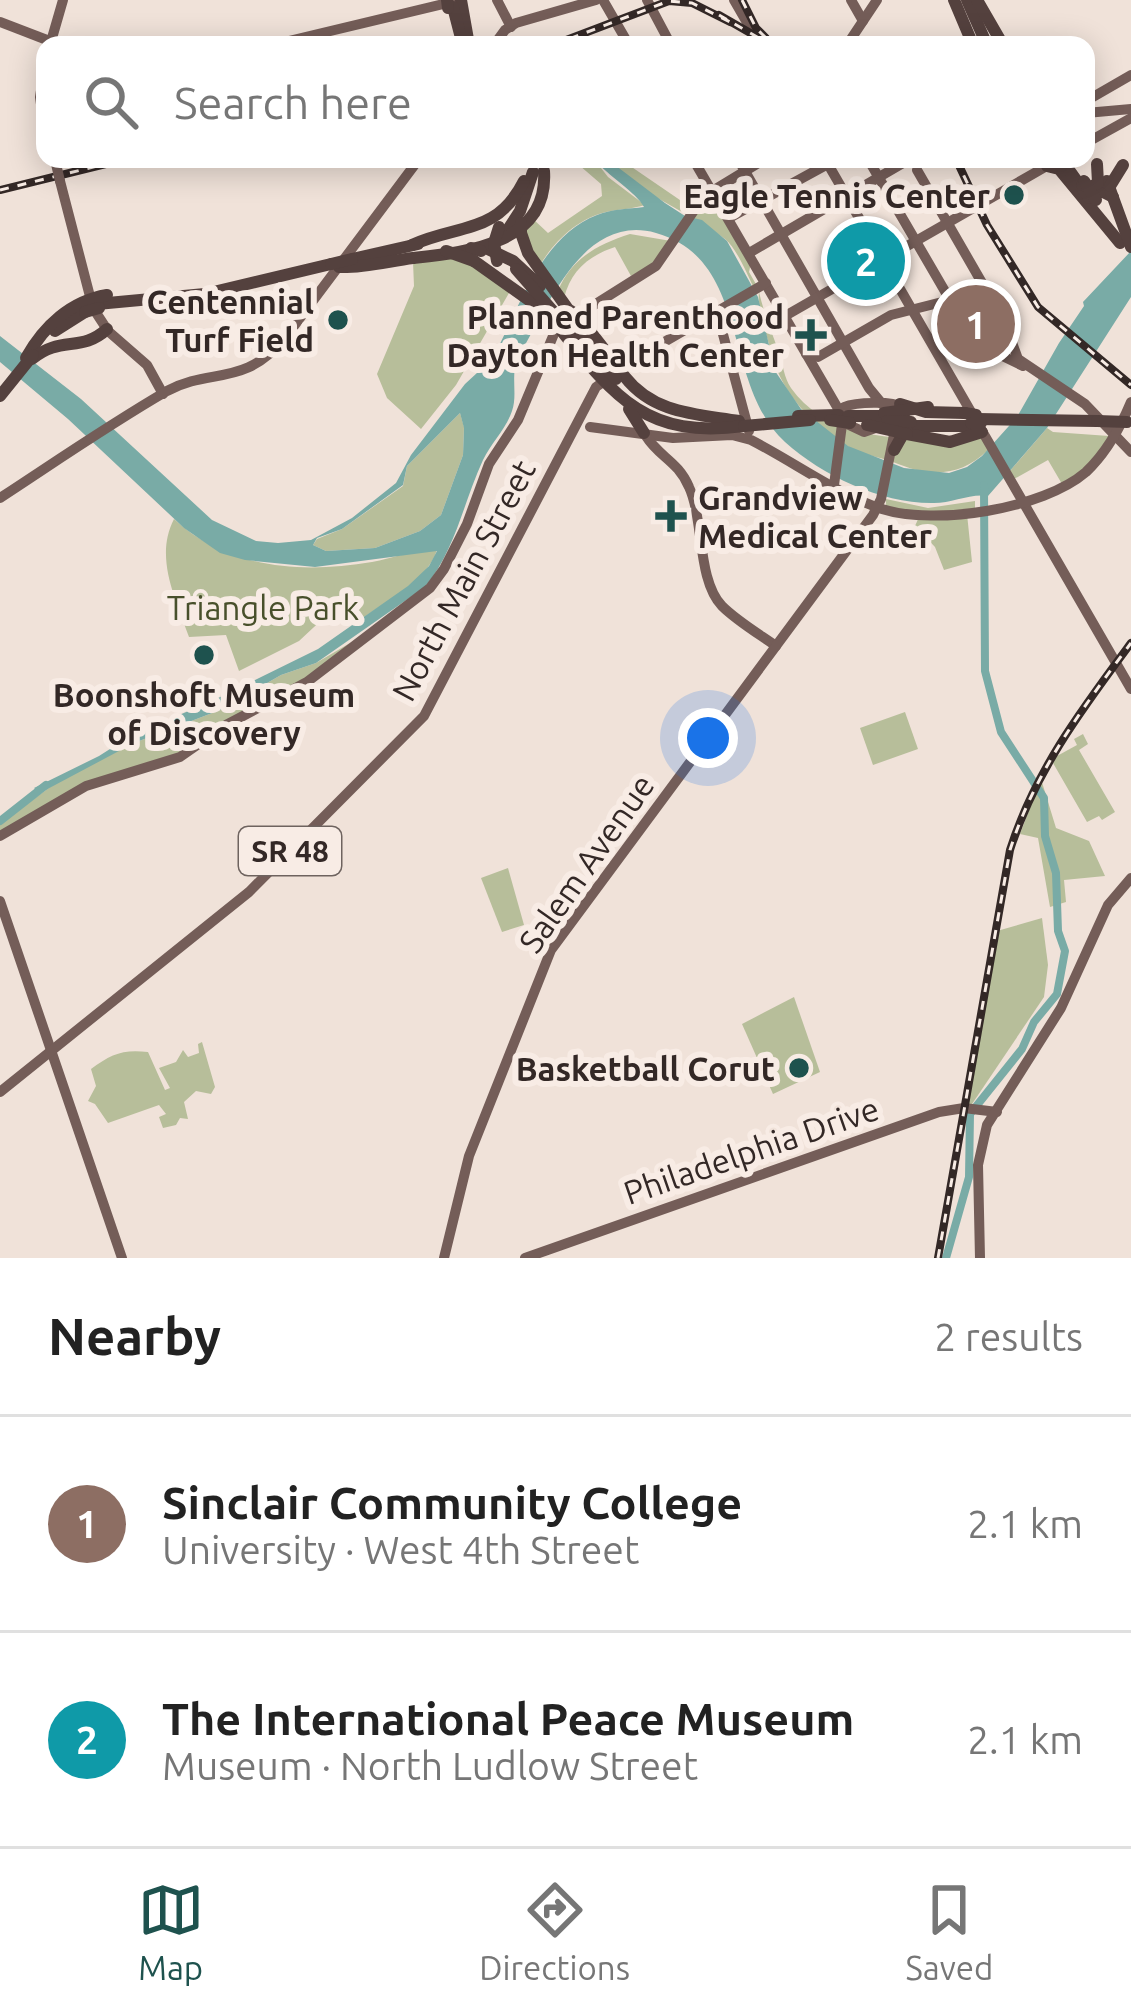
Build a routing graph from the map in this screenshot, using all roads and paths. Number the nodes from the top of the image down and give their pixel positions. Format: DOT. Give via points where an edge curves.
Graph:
graph roads {
  1 [pos="64,0"];
  2 [pos="497,0"];
  3 [pos="600,0"];
  4 [pos="645,0"];
  5 [pos="734,0"];
  6 [pos="851,0"];
  7 [pos="877,0"];
  8 [pos="966,0"];
  9 [pos="452,3"];
  10 [pos="860,20"];
  11 [pos="0,22"];
  12 [pos="511,27"];
  13 [pos="56,36"];
  14 [pos="311,36"];
  15 [pos="461,36"];
  16 [pos="503,36"];
  17 [pos="624,36"];
  18 [pos="666,36"];
  19 [pos="755,36"];
  20 [pos="852,36"];
  21 [pos="972,36"];
  22 [pos="988,36"];
  23 [pos="36,37"];
  24 [pos="1130,76"];
  25 [pos="1095,95"];
  26 [pos="1131,111"];
  27 [pos="1095,112"];
  28 [pos="1095,137"];
  29 [pos="1096,164"];
  30 [pos="1123,165"];
  31 [pos="55,168"];
  32 [pos="412,168"];
  33 [pos="532,168"];
  34 [pos="532,168"];
  35 [pos="533,168"];
  36 [pos="533,168"];
  37 [pos="699,168"];
  38 [pos="742,168"];
  39 [pos="750,168"];
  40 [pos="818,168"];
  41 [pos="833,168"];
  42 [pos="873,168"];
  43 [pos="902,168"];
  44 [pos="915,168"];
  45 [pos="1048,168"];
  46 [pos="1059,168"];
  47 [pos="1066,168"];
  48 [pos="744,171"];
  49 [pos="878,177"];
  50 [pos="712,190"];
  51 [pos="846,196"];
  52 [pos="1087,196"];
  53 [pos="761,203"];
  54 [pos="1108,204"];
  55 [pos="729,218"];
  56 [pos="948,223"];
  57 [pos="780,234"];
  58 [pos="916,241"];
  59 [pos="407,249"];
  60 [pos="1128,249"];
  61 [pos="480,250"];
  62 [pos="749,253"];
  63 [pos="883,260"];
  64 [pos="340,266"];
  65 [pos="513,275"];
  66 [pos="763,288"];
  67 [pos="234,290"];
  68 [pos="817,298"];
  69 [pos="950,300"];
  70 [pos="90,304"];
  71 [pos="912,310"];
  72 [pos="717,313"];
  73 [pos="784,316"];
  74 [pos="565,318"];
  75 [pos="105,330"];
  76 [pos="842,342"];
  77 [pos="32,353"];
  78 [pos="812,356"];
  79 [pos="1011,356"];
  80 [pos="611,372"];
  81 [pos="4,387"];
  82 [pos="164,394"];
  83 [pos="621,399"];
  84 [pos="875,416"];
  85 [pos="578,420"];
  86 [pos="983,421"];
  87 [pos="740,426"];
  88 [pos="705,428"];
  89 [pos="1119,430"];
  90 [pos="650,438"];
  91 [pos="752,440"];
  92 [pos="893,450"];
  93 [pos="1131,463"];
  94 [pos="690,479"];
  95 [pos="832,482"];
  96 [pos="692,494"];
  97 [pos="0,498"];
  98 [pos="1025,500"];
  99 [pos="876,510"];
  100 [pos="776,646"];
  101 [pos="1131,689"];
  102 [pos="0,838"];
  103 [pos="1131,880"];
  104 [pos="0,901"];
  105 [pos="50,1051"];
  106 [pos="0,1092"];
  107 [pos="992,1111"];
  108 [pos="122,1258"];
  109 [pos="444,1258"];
  110 [pos="525,1258"];
  111 [pos="982,1258"];
  1 -- 13 [label="main road"];
  2 -- 12 [label="main road"];
  3 -- 12 [label="main road"];
  3 -- 17 [label="main road"];
  4 -- 18 [label="main road"];
  5 -- 19 [label="main road"];
  6 -- 10 [label="main road"];
  7 -- 10 [label="main road"];
  8 -- 21 [label="highway"];
  8 -- 22 [label="highway"];
  9 -- 14 [label="main road"];
  9 -- 15 [label="highway"];
  10 -- 20 [label="main road"];
  11 -- 23 [label="main road"];
  12 -- 16 [label="main road"];
  24 -- 25 [label="main road"];
  26 -- 27 [label="main road"];
  26 -- 28 [label="main road"];
  29 -- 52 [label="highway" via="1098,183"];
  30 -- 54 [label="highway" via="1110,180"];
  31 -- 70 [label="main road, bridge"];
  32 -- 82 [label="main road" via="272,352 241,371"];
  33 -- 65 [label="highway, bridge" via="494,246 496,262"];
  34 -- 59 [label="highway" via="489,220"];
  35 -- 74 [label="highway" via="541,186 522,222 528,253"];
  36 -- 61 [label="highway" via="541,200 529,221"];
  37 -- 50 [label="main road"];
  38 -- 48 [label="main road"];
  39 -- 48 [label="main road"];
  40 -- 53 [label="main road"];
  41 -- 51 [label="main road"];
  42 -- 49 [label="main road"];
  43 -- 49 [label="main road"];
  44 -- 56 [label="main road"];
  45 -- 56 [label="main road"];
  46 -- 52 [label="highway"];
  47 -- 52 [label="highway"];
  48 -- 50 [label="main road"];
  48 -- 53 [label="main road"];
  49 -- 51 [label="main road"];
  49 -- 58 [label="main road"];
  50 -- 55 [label="main road"];
  50 -- 102 [label="main road" via="665,256 556,329 430,589 307,682 180,758 86,786"];
  51 -- 57 [label="main road"];
  51 -- 63 [label="main road"];
  52 -- 54 [label="highway"];
  53 -- 55 [label="main road"];
  53 -- 57 [label="main road"];
  54 -- 60 [label="highway"];
  54 -- 60 [label="highway"];
  55 -- 62 [label="main road"];
  56 -- 58 [label="main road"];
  56 -- 79 [label="main road" via="1006,326"];
  57 -- 62 [label="main road"];
  57 -- 68 [label="main road"];
  58 -- 63 [label="main road"];
  58 -- 69 [label="main road"];
  59 -- 61 [label="highway, bridge"];
  59 -- 61 [label="highway"];
  59 -- 64 [label="highway"];
  61 -- 64 [label="highway"];
  61 -- 65 [label="highway"];
  61 -- 65 [label="highway"];
  62 -- 66 [label="main road"];
  63 -- 68 [label="main road"];
  63 -- 71 [label="main road"];
  64 -- 67 [label="highway"];
  65 -- 74 [label="highway, bridge"];
  65 -- 74 [label="highway"];
  65 -- 74 [label="highway, bridge" via="540,286"];
  66 -- 72 [label="main road, North Main Street / SR 48"];
  66 -- 73 [label="main road"];
  67 -- 70 [label="highway"];
  67 -- 70 [label="highway"];
  68 -- 73 [label="main road"];
  68 -- 76 [label="main road"];
  69 -- 71 [label="main road"];
  69 -- 79 [label="main road" via="972,337"];
  70 -- 75 [label="main road"];
  70 -- 75 [label="highway" via="70,326 74,339 87,343"];
  70 -- 77 [label="highway" via="58,323"];
  71 -- 76 [label="main road"];
  71 -- 86 [label="main road"];
  72 -- 80 [label="main road, North Main Street / SR 48"];
  72 -- 91 [label="main road"];
  73 -- 78 [label="main road"];
  74 -- 80 [label="highway"];
  74 -- 80 [label="highway"];
  74 -- 80 [label="highway"];
  75 -- 77 [label="highway" via="89,344"];
  75 -- 82 [label="main road" via="150,368"];
  76 -- 78 [label="main road"];
  76 -- 84 [label="main road"];
  77 -- 81 [label="highway"];
  78 -- 84 [label="main road" via="830,392"];
  79 -- 89 [label="main road"];
  80 -- 83 [label="highway"];
  80 -- 85 [label="main road, North Main Street / SR 48"];
  80 -- 87 [label="highway" via="674,411"];
  80 -- 87 [label="highway" via="650,406 697,423"];
  80 -- 88 [label="highway" via="655,414"];
  82 -- 97 [label="main road"];
  83 -- 88 [label="highway" via="662,423"];
  83 -- 90 [label="highway"];
  84 -- 84 [label="highway, bridge" via="867,425"];
  84 -- 86 [label="highway"];
  84 -- 86 [label="highway" via="926,412"];
  84 -- 86 [label="highway, bridge" via="928,407"];
  84 -- 87 [label="highway, bridge"];
  84 -- 92 [label="highway"];
  84 -- 95 [label="main road"];
  85 -- 90 [label="main road"];
  85 -- 105 [label="main road, North Main Street / SR 48" via="424,716 249,892"];
  86 -- 89 [label="highway"];
  86 -- 98 [label="main road"];
  87 -- 88 [label="highway"];
  87 -- 90 [label="main road"];
  87 -- 91 [label="main road"];
  89 -- 93 [label="main road"];
  89 -- 98 [label="main road" via="1084,478"];
  90 -- 96 [label="main road"];
  91 -- 95 [label="main road"];
  92 -- 99 [label="main road, Salem Avenue"];
  94 -- 96 [label="main road"];
  95 -- 99 [label="main road"];
  96 -- 100 [label="main road" via="718,603"];
  98 -- 99 [label="main road" via="917,522"];
  98 -- 101 [label="main road"];
  99 -- 100 [label="main road, Salem Avenue"];
  100 -- 109 [label="main road, Salem Avenue" via="551,950 469,1156"];
  103 -- 107 [label="main road" via="1108,905 1060,1008"];
  103 -- 107 [label="main road" via="1109,910 1060,1020"];
  104 -- 105 [label="main road"];
  105 -- 106 [label="main road, North Main Street / SR 48"];
  105 -- 108 [label="main road"];
  107 -- 110 [label="main road, Philadelphia Drive" via="940,1112"];
  107 -- 111 [label="main road" via="979,1159"];
}
